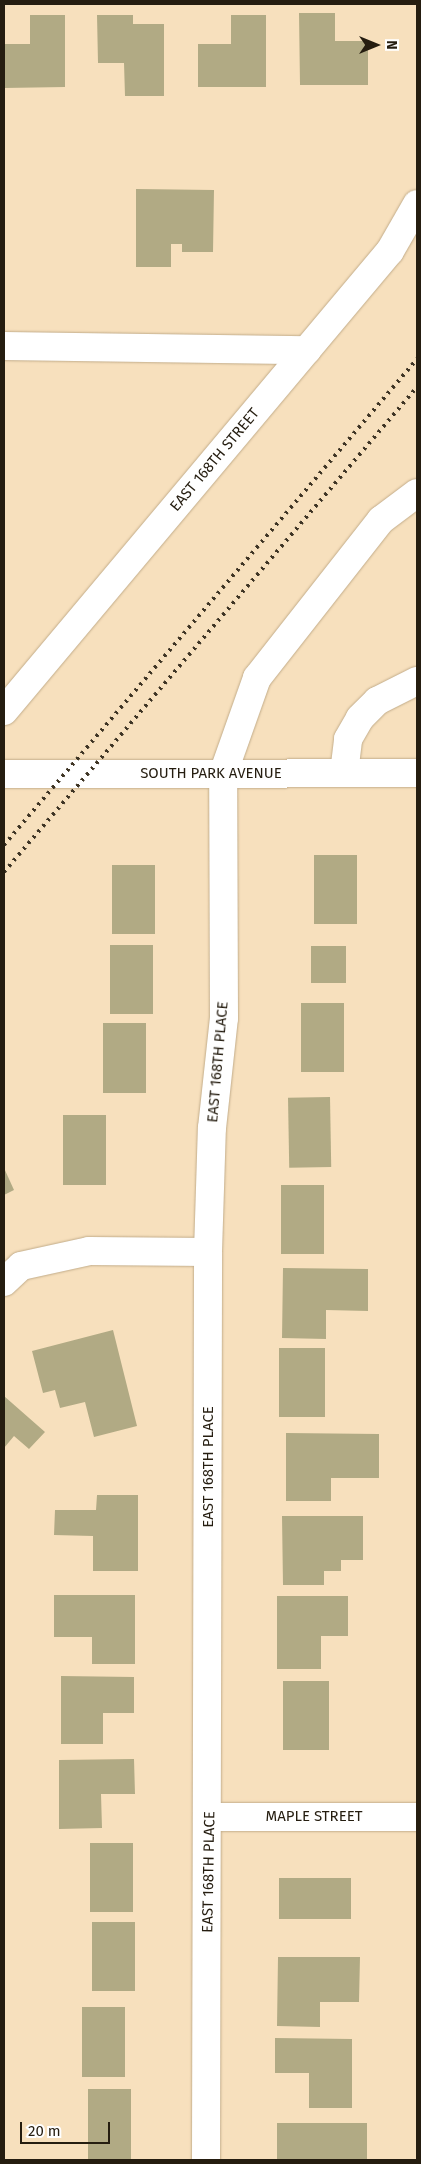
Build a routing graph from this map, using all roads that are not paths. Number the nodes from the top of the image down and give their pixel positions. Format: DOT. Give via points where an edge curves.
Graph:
graph roads {
  1 [pos="417,204"];
  2 [pos="4,346"];
  3 [pos="307,350"];
  4 [pos="417,493"];
  5 [pos="417,681"];
  6 [pos="4,711"];
  7 [pos="344,773"];
  8 [pos="417,773"];
  9 [pos="4,774"];
  10 [pos="223,774"];
  11 [pos="208,1252"];
  12 [pos="4,1282"];
  13 [pos="210,1817"];
  14 [pos="417,1817"];
  15 [pos="206,2160"];
  1 -- 3 [label="street, EAST 168TH STREET" via="390,251"];
  2 -- 3 [label="street"];
  3 -- 6 [label="street, EAST 168TH STREET"];
  4 -- 10 [label="street, EAST 168TH PLACE" via="381,520 257,678"];
  5 -- 7 [label="street" via="377,701 360,718 348,739"];
  7 -- 8 [label="street, SOUTH PARK AVENUE"];
  7 -- 10 [label="street, SOUTH PARK AVENUE"];
  9 -- 10 [label="street, SOUTH PARK AVENUE"];
  10 -- 11 [label="street, EAST 168TH PLACE" via="224,1018 212,1128"];
  11 -- 12 [label="street" via="90,1251 21,1266"];
  11 -- 13 [label="street, EAST 168TH PLACE"];
  13 -- 14 [label="street, MAPLE STREET"];
  13 -- 15 [label="street, EAST 168TH PLACE"];
}
